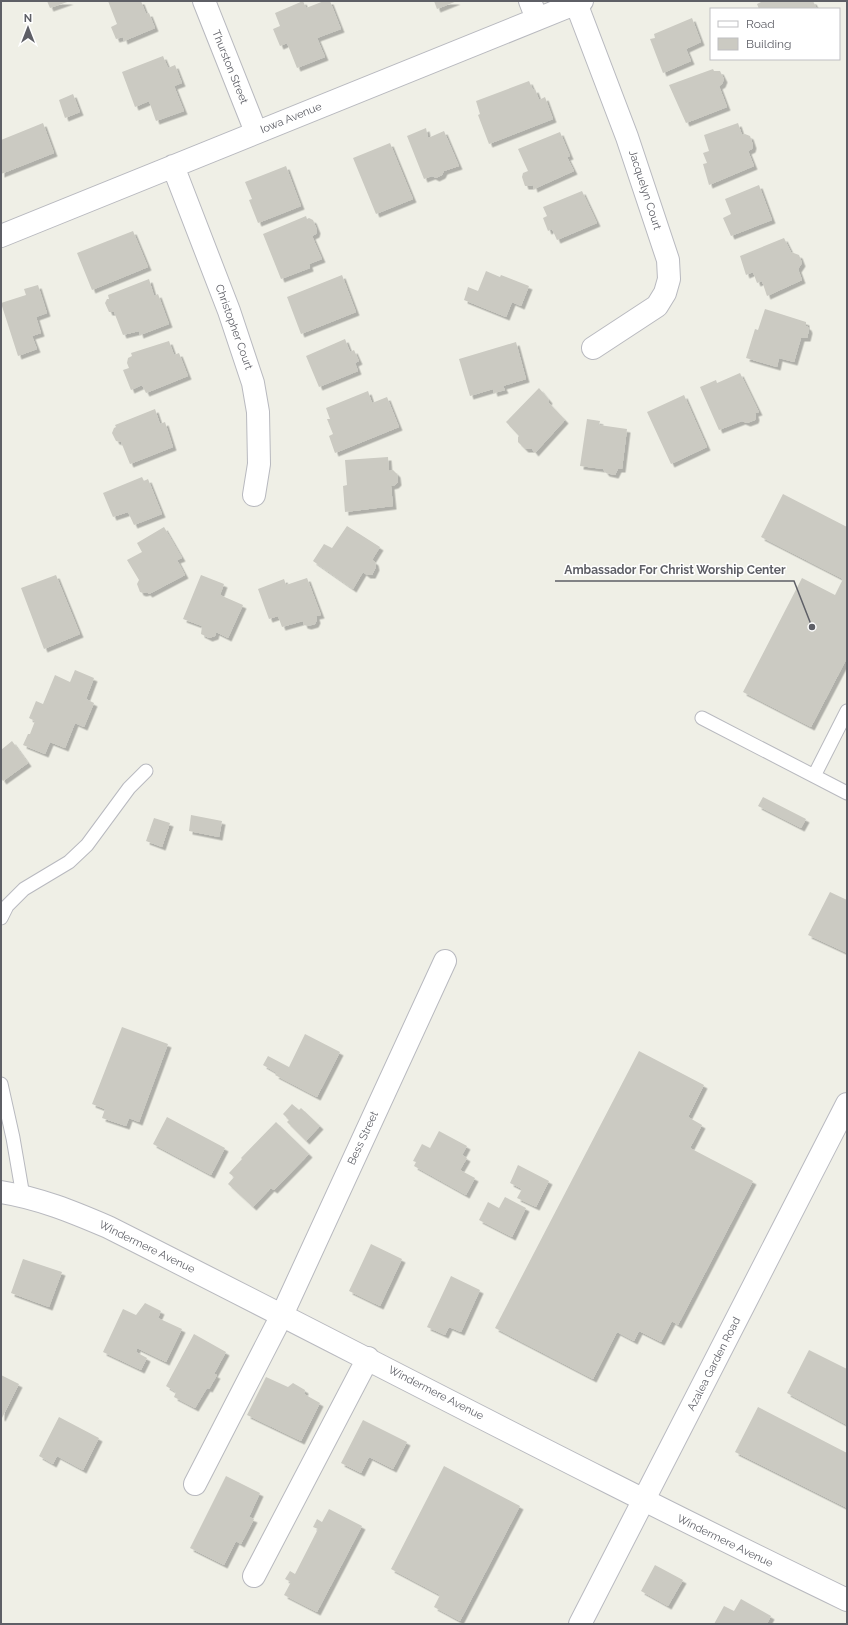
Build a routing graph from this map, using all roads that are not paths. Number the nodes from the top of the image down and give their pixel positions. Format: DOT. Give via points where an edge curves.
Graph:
graph roads {
  1 [pos="204,1"];
  2 [pos="579,2"];
  3 [pos="534,10"];
  4 [pos="256,132"];
  5 [pos="173,166"];
  6 [pos="1,236"];
  7 [pos="593,348"];
  8 [pos="254,495"];
  9 [pos="847,711"];
  10 [pos="702,718"];
  11 [pos="146,770"];
  12 [pos="814,776"];
  13 [pos="847,793"];
  14 [pos="1,918"];
  15 [pos="445,961"];
  16 [pos="1,1084"];
  17 [pos="847,1104"];
  18 [pos="1,1192"];
  19 [pos="23,1196"];
  20 [pos="282,1314"];
  21 [pos="368,1358"];
  22 [pos="195,1484"];
  23 [pos="644,1500"];
  24 [pos="254,1576"];
  25 [pos="847,1600"];
  26 [pos="580,1624"];
  1 -- 4 [label="street, Thurston Street"];
  2 -- 3 [label="street, Iowa Avenue"];
  2 -- 7 [label="street, Jacquelyn Court" via="668,260 669,279 665,293 657,306"];
  3 -- 4 [label="street, Iowa Avenue"];
  4 -- 5 [label="street, Iowa Avenue"];
  5 -- 6 [label="street, Iowa Avenue"];
  5 -- 8 [label="street, Christopher Court" via="229,311 253,383 258,412 259,449"];
  9 -- 12 [label="lane"];
  10 -- 12 [label="lane"];
  11 -- 14 [label="lane" via="129,788 87,845 69,862 24,889 7,906"];
  12 -- 13 [label="lane"];
  15 -- 20 [label="street, Bess Street"];
  16 -- 19 [label="lane" via="14,1138"];
  17 -- 23 [label="street, Azalea Garden Road"];
  18 -- 19 [label="street, Windermere Avenue"];
  19 -- 20 [label="street, Windermere Avenue" via="70,1210 108,1227"];
  20 -- 21 [label="street, Windermere Avenue"];
  20 -- 22 [label="street, Bess Street"];
  21 -- 23 [label="street, Windermere Avenue"];
  21 -- 24 [label="street"];
  23 -- 25 [label="street, Windermere Avenue"];
  23 -- 26 [label="street, Azalea Garden Road"];
}
